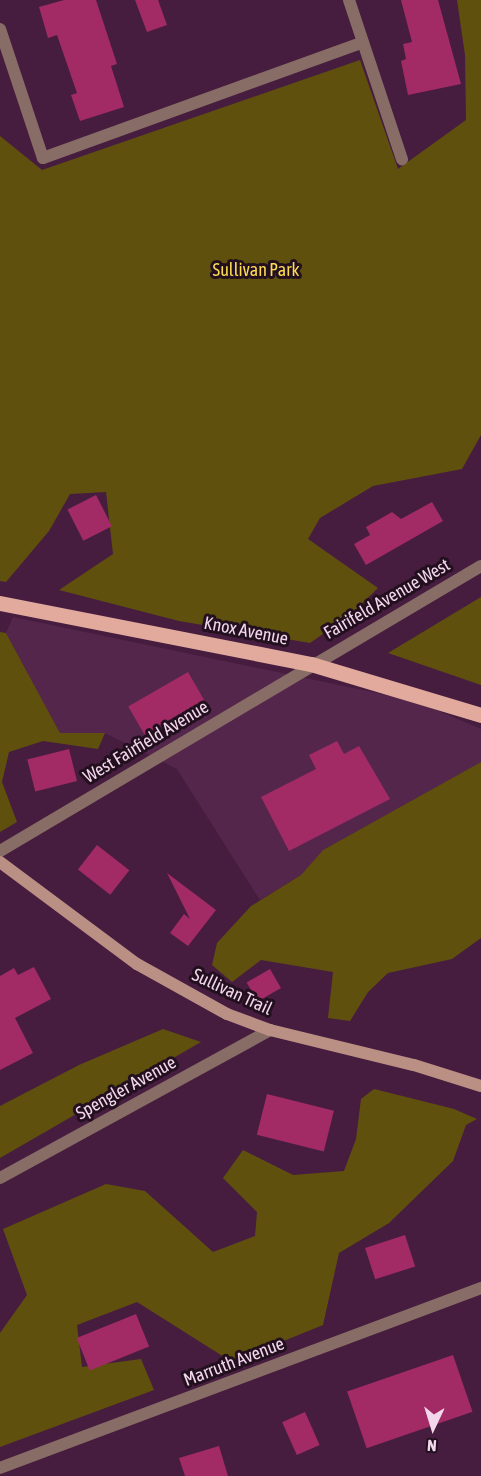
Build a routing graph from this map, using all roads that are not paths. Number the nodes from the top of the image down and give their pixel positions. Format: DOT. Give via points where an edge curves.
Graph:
graph roads {
  1 [pos="349,0"];
  2 [pos="0,29"];
  3 [pos="363,42"];
  4 [pos="402,159"];
  5 [pos="481,566"];
  6 [pos="0,603"];
  7 [pos="311,664"];
  8 [pos="481,715"];
  9 [pos="0,851"];
  10 [pos="0,862"];
  11 [pos="270,1030"];
  12 [pos="481,1086"];
  13 [pos="0,1178"];
  14 [pos="481,1288"];
  15 [pos="0,1468"];
  1 -- 3 [label="street"];
  2 -- 3 [label="street" via="43,158"];
  3 -- 4 [label="street"];
  5 -- 7 [label="street, Fairifeld Avenue West"];
  6 -- 7 [label="main road, Knox Avenue"];
  7 -- 8 [label="main road, Knox Avenue"];
  7 -- 9 [label="street, West Fairfield Avenue"];
  10 -- 11 [label="street, Sullivan Trail" via="137,964 227,1014"];
  11 -- 12 [label="street, Sullivan Trail"];
  11 -- 13 [label="street, Spengler Avenue"];
  14 -- 15 [label="street, Marruth Avenue"];
}
